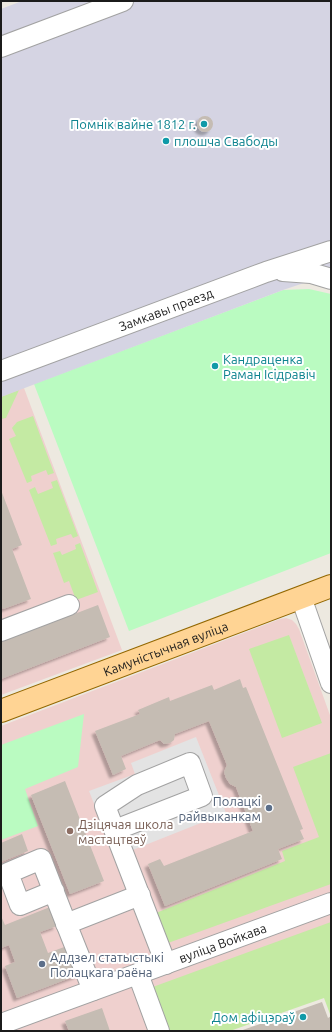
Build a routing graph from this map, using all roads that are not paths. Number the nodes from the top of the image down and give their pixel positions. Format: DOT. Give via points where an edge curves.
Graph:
graph roads {
  1 [pos="123,1"];
  2 [pos="1,47"];
  3 [pos="331,251"];
  4 [pos="273,270"];
  5 [pos="331,279"];
  6 [pos="1,371"];
  7 [pos="331,586"];
  8 [pos="301,597"];
  9 [pos="69,605"];
  10 [pos="1,631"];
  11 [pos="331,683"];
  12 [pos="1,711"];
  13 [pos="115,830"];
  14 [pos="54,891"];
  15 [pos="140,895"];
  16 [pos="331,903"];
  17 [pos="66,924"];
  18 [pos="166,964"];
  19 [pos="138,974"];
  20 [pos="93,990"];
  21 [pos="1,1024"];
  22 [pos="158,1031"];
  1 -- 2 [label="street"];
  3 -- 4 [label="street, Замкавы праезд"];
  4 -- 5 [label="street" via="311,273"];
  4 -- 6 [label="street, Замкавы праезд"];
  7 -- 8 [label="main road, Камуністычная вуліца"];
  8 -- 11 [label="street"];
  8 -- 12 [label="main road, Камуністычная вуліца"];
  9 -- 10 [label="street"];
  13 -- 15 [label="street"];
  14 -- 17 [label="street"];
  15 -- 17 [label="street"];
  15 -- 18 [label="street"];
  16 -- 18 [label="street, вуліца Войкава"];
  17 -- 20 [label="street"];
  18 -- 19 [label="street, вуліца Войкава"];
  19 -- 20 [label="street, вуліца Войкава"];
  19 -- 22 [label="street"];
  20 -- 21 [label="street, вуліца Войкава"];
}
